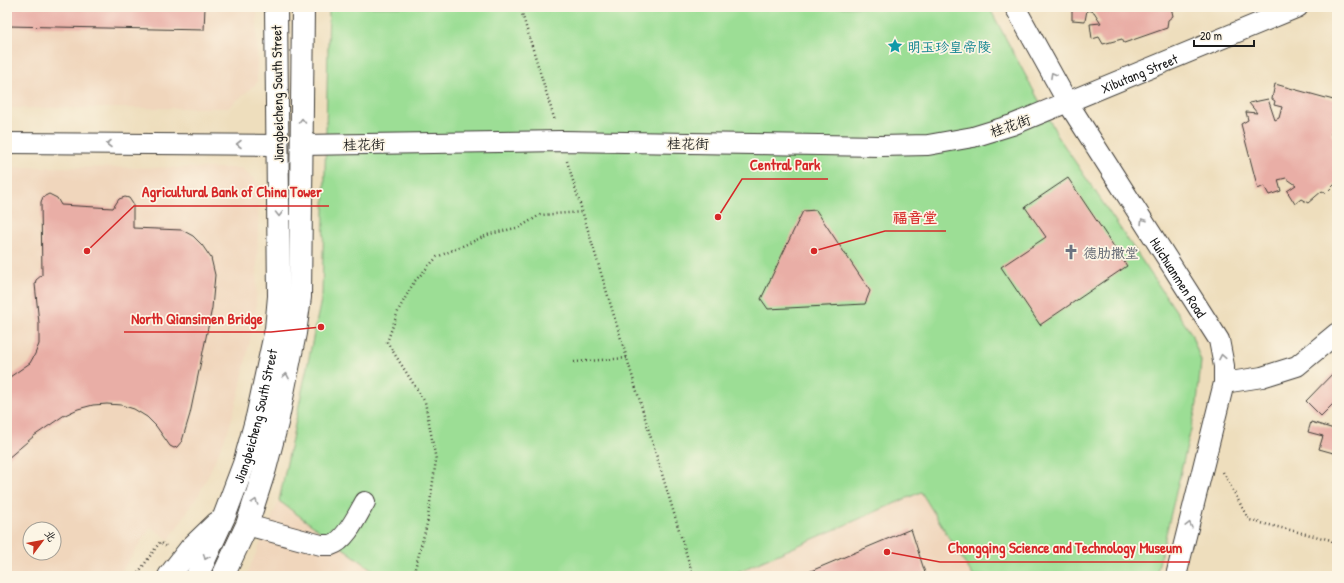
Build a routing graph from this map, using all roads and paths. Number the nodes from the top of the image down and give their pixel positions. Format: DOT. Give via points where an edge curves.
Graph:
graph roads {
  1 [pos="276,7"];
  2 [pos="302,7"];
  3 [pos="520,7"];
  4 [pos="1015,7"];
  5 [pos="1298,7"];
  6 [pos="1068,103"];
  7 [pos="561,141"];
  8 [pos="7,143"];
  9 [pos="278,144"];
  10 [pos="301,145"];
  11 [pos="582,212"];
  12 [pos="1337,333"];
  13 [pos="627,358"];
  14 [pos="574,362"];
  15 [pos="1224,383"];
  16 [pos="1209,445"];
  17 [pos="365,502"];
  18 [pos="224,517"];
  19 [pos="247,525"];
  20 [pos="1337,547"];
  21 [pos="155,549"];
  22 [pos="136,576"];
  23 [pos="169,576"];
  24 [pos="198,576"];
  25 [pos="222,576"];
  26 [pos="413,576"];
  27 [pos="693,576"];
  28 [pos="1176,576"];
  1 -- 9 [label="main road, Jiangbeicheng South Street"];
  10 -- 2 [label="main road, Jiangbeicheng South Street, one-way"];
  3 -- 7 [label="path"];
  6 -- 4 [label="street, Huichuanmen Road, one-way"];
  5 -- 6 [label="street, Xibutang Street"];
  6 -- 7 [label="street, 桂花街" via="973,137 928,145"];
  15 -- 6 [label="street, Huichuanmen Road, one-way" via="1224,366 1218,340"];
  7 -- 10 [label="street, 桂花街"];
  7 -- 11 [label="path"];
  9 -- 8 [label="street, one-way"];
  9 -- 18 [label="main road, Jiangbeicheng South Street, one-way" via="279,296 276,329 257,417 244,464"];
  19 -- 10 [label="main road, Jiangbeicheng South Street, one-way" via="277,423 299,304"];
  11 -- 13 [label="path"];
  11 -- 26 [label="path" via="540,215 520,227 490,234 437,257 414,282 399,310 387,342 425,402 436,460 427,524"];
  12 -- 15 [label="street" via="1296,366 1262,377"];
  13 -- 14 [label="path"];
  13 -- 27 [label="path"];
  15 -- 16 [label="street, Huichuanmen Road"];
  16 -- 20 [label="path" via="1249,520 1330,540"];
  28 -- 16 [label="street, Huichuanmen Road, one-way"];
  17 -- 19 [label="street" via="346,534 331,545 322,545"];
  18 -- 23 [label="main road" via="190,549"];
  18 -- 24 [label="main road, Jiangbeicheng South Street, one-way"];
  19 -- 25 [label="main road, Jiangbeicheng South Street"];
  21 -- 22 [label="path"];
}
